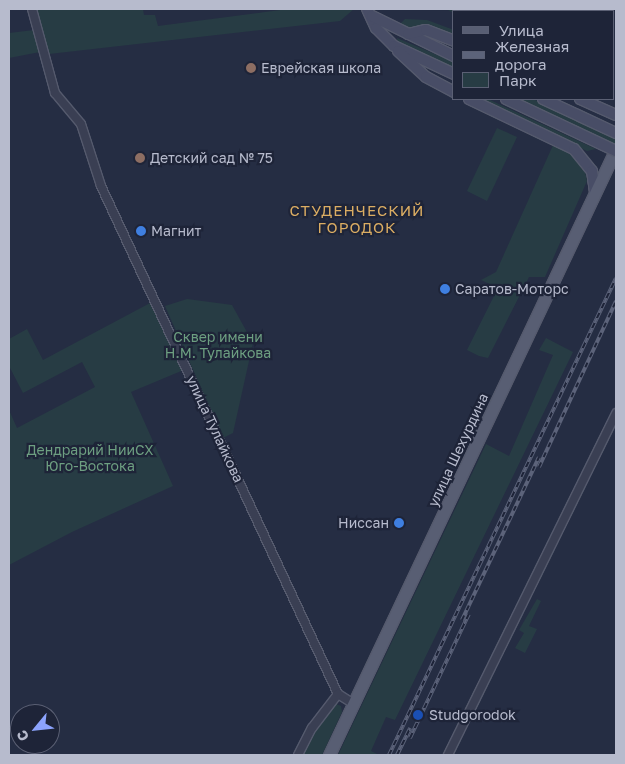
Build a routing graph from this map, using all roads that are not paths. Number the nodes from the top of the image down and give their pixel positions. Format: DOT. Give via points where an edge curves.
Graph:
graph roads {
  1 [pos="32,9"];
  2 [pos="367,11"];
  3 [pos="404,33"];
  4 [pos="452,40"];
  5 [pos="393,45"];
  6 [pos="452,55"];
  7 [pos="452,73"];
  8 [pos="452,91"];
  9 [pos="471,100"];
  10 [pos="508,100"];
  11 [pos="545,100"];
  12 [pos="582,100"];
  13 [pos="616,115"];
  14 [pos="616,133"];
  15 [pos="614,154"];
  16 [pos="595,193"];
  17 [pos="616,413"];
  18 [pos="338,694"];
  19 [pos="354,704"];
  20 [pos="298,755"];
  21 [pos="330,755"];
  22 [pos="448,755"];
  1 -- 18 [label="street, улица Тулайкова" via="55,93 81,124 101,186"];
  2 -- 3 [label="main road" via="378,22"];
  2 -- 5 [label="main road" via="376,28"];
  3 -- 4 [label="main road" via="426,30"];
  3 -- 5 [label="street" via="391,34"];
  3 -- 6 [label="main road"];
  5 -- 7 [label="main road"];
  5 -- 8 [label="main road" via="426,76"];
  9 -- 16 [label="main road" via="574,149 592,171"];
  10 -- 15 [label="main road, bridge"];
  11 -- 14 [label="main road"];
  12 -- 13 [label="main road"];
  15 -- 16 [label="main road, улица Шехурдина"];
  16 -- 19 [label="main road, улица Шехурдина"];
  17 -- 22 [label="street"];
  18 -- 19 [label="street"];
  18 -- 20 [label="street" via="312,728"];
  19 -- 21 [label="main road, улица Шехурдина"];
}
